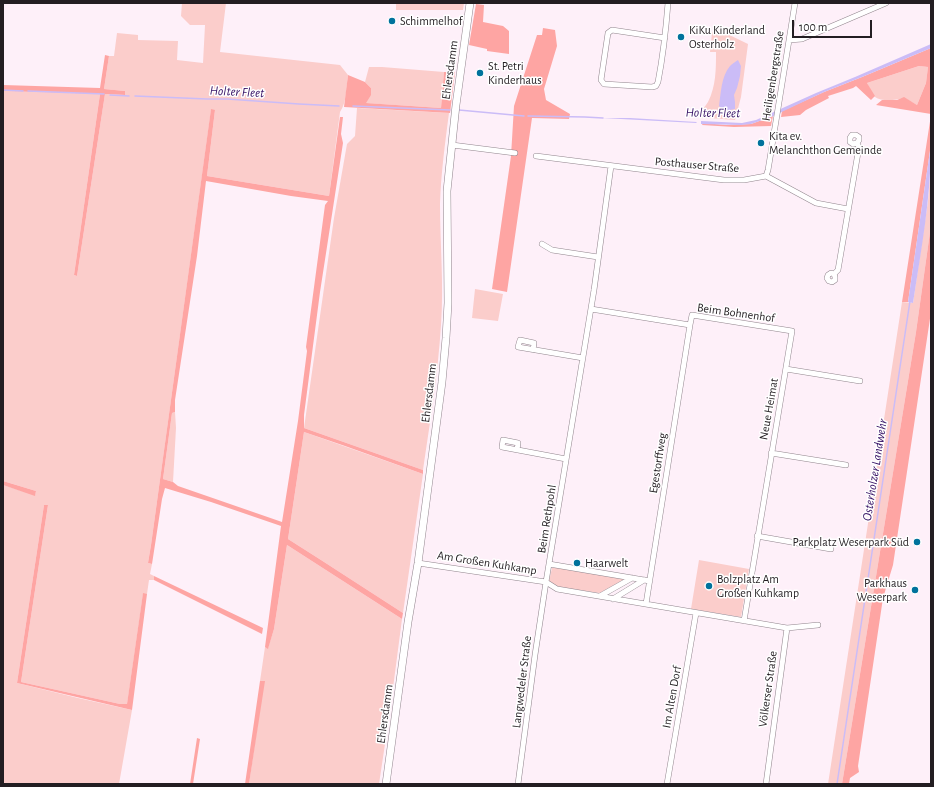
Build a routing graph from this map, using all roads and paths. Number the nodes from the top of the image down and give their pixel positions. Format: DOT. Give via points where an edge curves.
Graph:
graph roads {
  1 [pos="470,3"];
  2 [pos="668,3"];
  3 [pos="795,3"];
  4 [pos="886,3"];
  5 [pos="665,38"];
  6 [pos="789,40"];
  7 [pos="857,143"];
  8 [pos="452,145"];
  9 [pos="515,153"];
  10 [pos="536,156"];
  11 [pos="610,166"];
  12 [pos="766,176"];
  13 [pos="848,209"];
  14 [pos="542,244"];
  15 [pos="598,258"];
  16 [pos="834,274"];
  17 [pos="591,309"];
  18 [pos="690,325"];
  19 [pos="792,331"];
  20 [pos="533,350"];
  21 [pos="583,358"];
  22 [pos="786,369"];
  23 [pos="860,381"];
  24 [pos="517,450"];
  25 [pos="771,453"];
  26 [pos="566,459"];
  27 [pos="846,465"];
  28 [pos="757,536"];
  29 [pos="831,549"];
  30 [pos="418,563"];
  31 [pos="549,564"];
  32 [pos="632,578"];
  33 [pos="647,581"];
  34 [pos="546,582"];
  35 [pos="600,596"];
  36 [pos="613,599"];
  37 [pos="646,604"];
  38 [pos="696,613"];
  39 [pos="744,621"];
  40 [pos="818,625"];
  41 [pos="787,628"];
  42 [pos="386,784"];
  43 [pos="518,784"];
  44 [pos="667,784"];
  45 [pos="766,784"];
  1 -- 8 [label="street, Ehlersdamm"];
  2 -- 5 [label="street"];
  3 -- 6 [label="street, Heiligenbergstraße"];
  4 -- 6 [label="street" via="802,39"];
  5 -- 5 [label="street" via="656,86 604,84 602,80 608,33 612,30"];
  6 -- 12 [label="street, Heiligenbergstraße"];
  7 -- 13 [label="street" via="859,147"];
  8 -- 9 [label="street"];
  8 -- 30 [label="street, Ehlersdamm" via="446,190 446,338"];
  10 -- 11 [label="street, Posthauser Straße"];
  11 -- 12 [label="street, Posthauser Straße" via="724,180"];
  11 -- 15 [label="street, Beim Rethpohl"];
  12 -- 13 [label="street" via="816,203"];
  13 -- 16 [label="street" via="838,270"];
  14 -- 15 [label="street" via="552,250"];
  15 -- 17 [label="street, Beim Rethpohl"];
  17 -- 18 [label="street, Beim Bohnenhof"];
  17 -- 21 [label="street, Beim Rethpohl"];
  18 -- 19 [label="street, Beim Bohnenhof" via="692,315"];
  18 -- 33 [label="street, Egestorffweg"];
  19 -- 22 [label="street, Neue Heimat"];
  20 -- 21 [label="street"];
  21 -- 26 [label="street, Beim Rethpohl"];
  22 -- 23 [label="street, Neue Heimat"];
  22 -- 25 [label="street, Neue Heimat"];
  24 -- 26 [label="street"];
  25 -- 27 [label="street, Neue Heimat"];
  25 -- 28 [label="street, Neue Heimat"];
  26 -- 31 [label="street, Beim Rethpohl"];
  28 -- 29 [label="street"];
  28 -- 39 [label="street, Neue Heimat"];
  30 -- 34 [label="street, Am Großen Kuhkamp"];
  30 -- 42 [label="street, Ehlersdamm"];
  31 -- 32 [label="street, Am Großen Kuhkamp"];
  31 -- 34 [label="street, Beim Rethpohl"];
  32 -- 33 [label="street, Am Großen Kuhkamp"];
  32 -- 35 [label="street"];
  33 -- 36 [label="street"];
  33 -- 37 [label="street, Egestorffweg"];
  34 -- 35 [label="street, Am Großen Kuhkamp" via="557,589"];
  34 -- 43 [label="street, Langwedeler Straße"];
  35 -- 36 [label="street, Am Großen Kuhkamp"];
  36 -- 37 [label="street, Am Großen Kuhkamp"];
  37 -- 38 [label="street, Am Großen Kuhkamp"];
  38 -- 39 [label="street, Am Großen Kuhkamp"];
  38 -- 44 [label="street, Im Alten Dorf"];
  39 -- 41 [label="street, Am Großen Kuhkamp"];
  40 -- 41 [label="street"];
  41 -- 45 [label="street, Völkerser Straße"];
}
